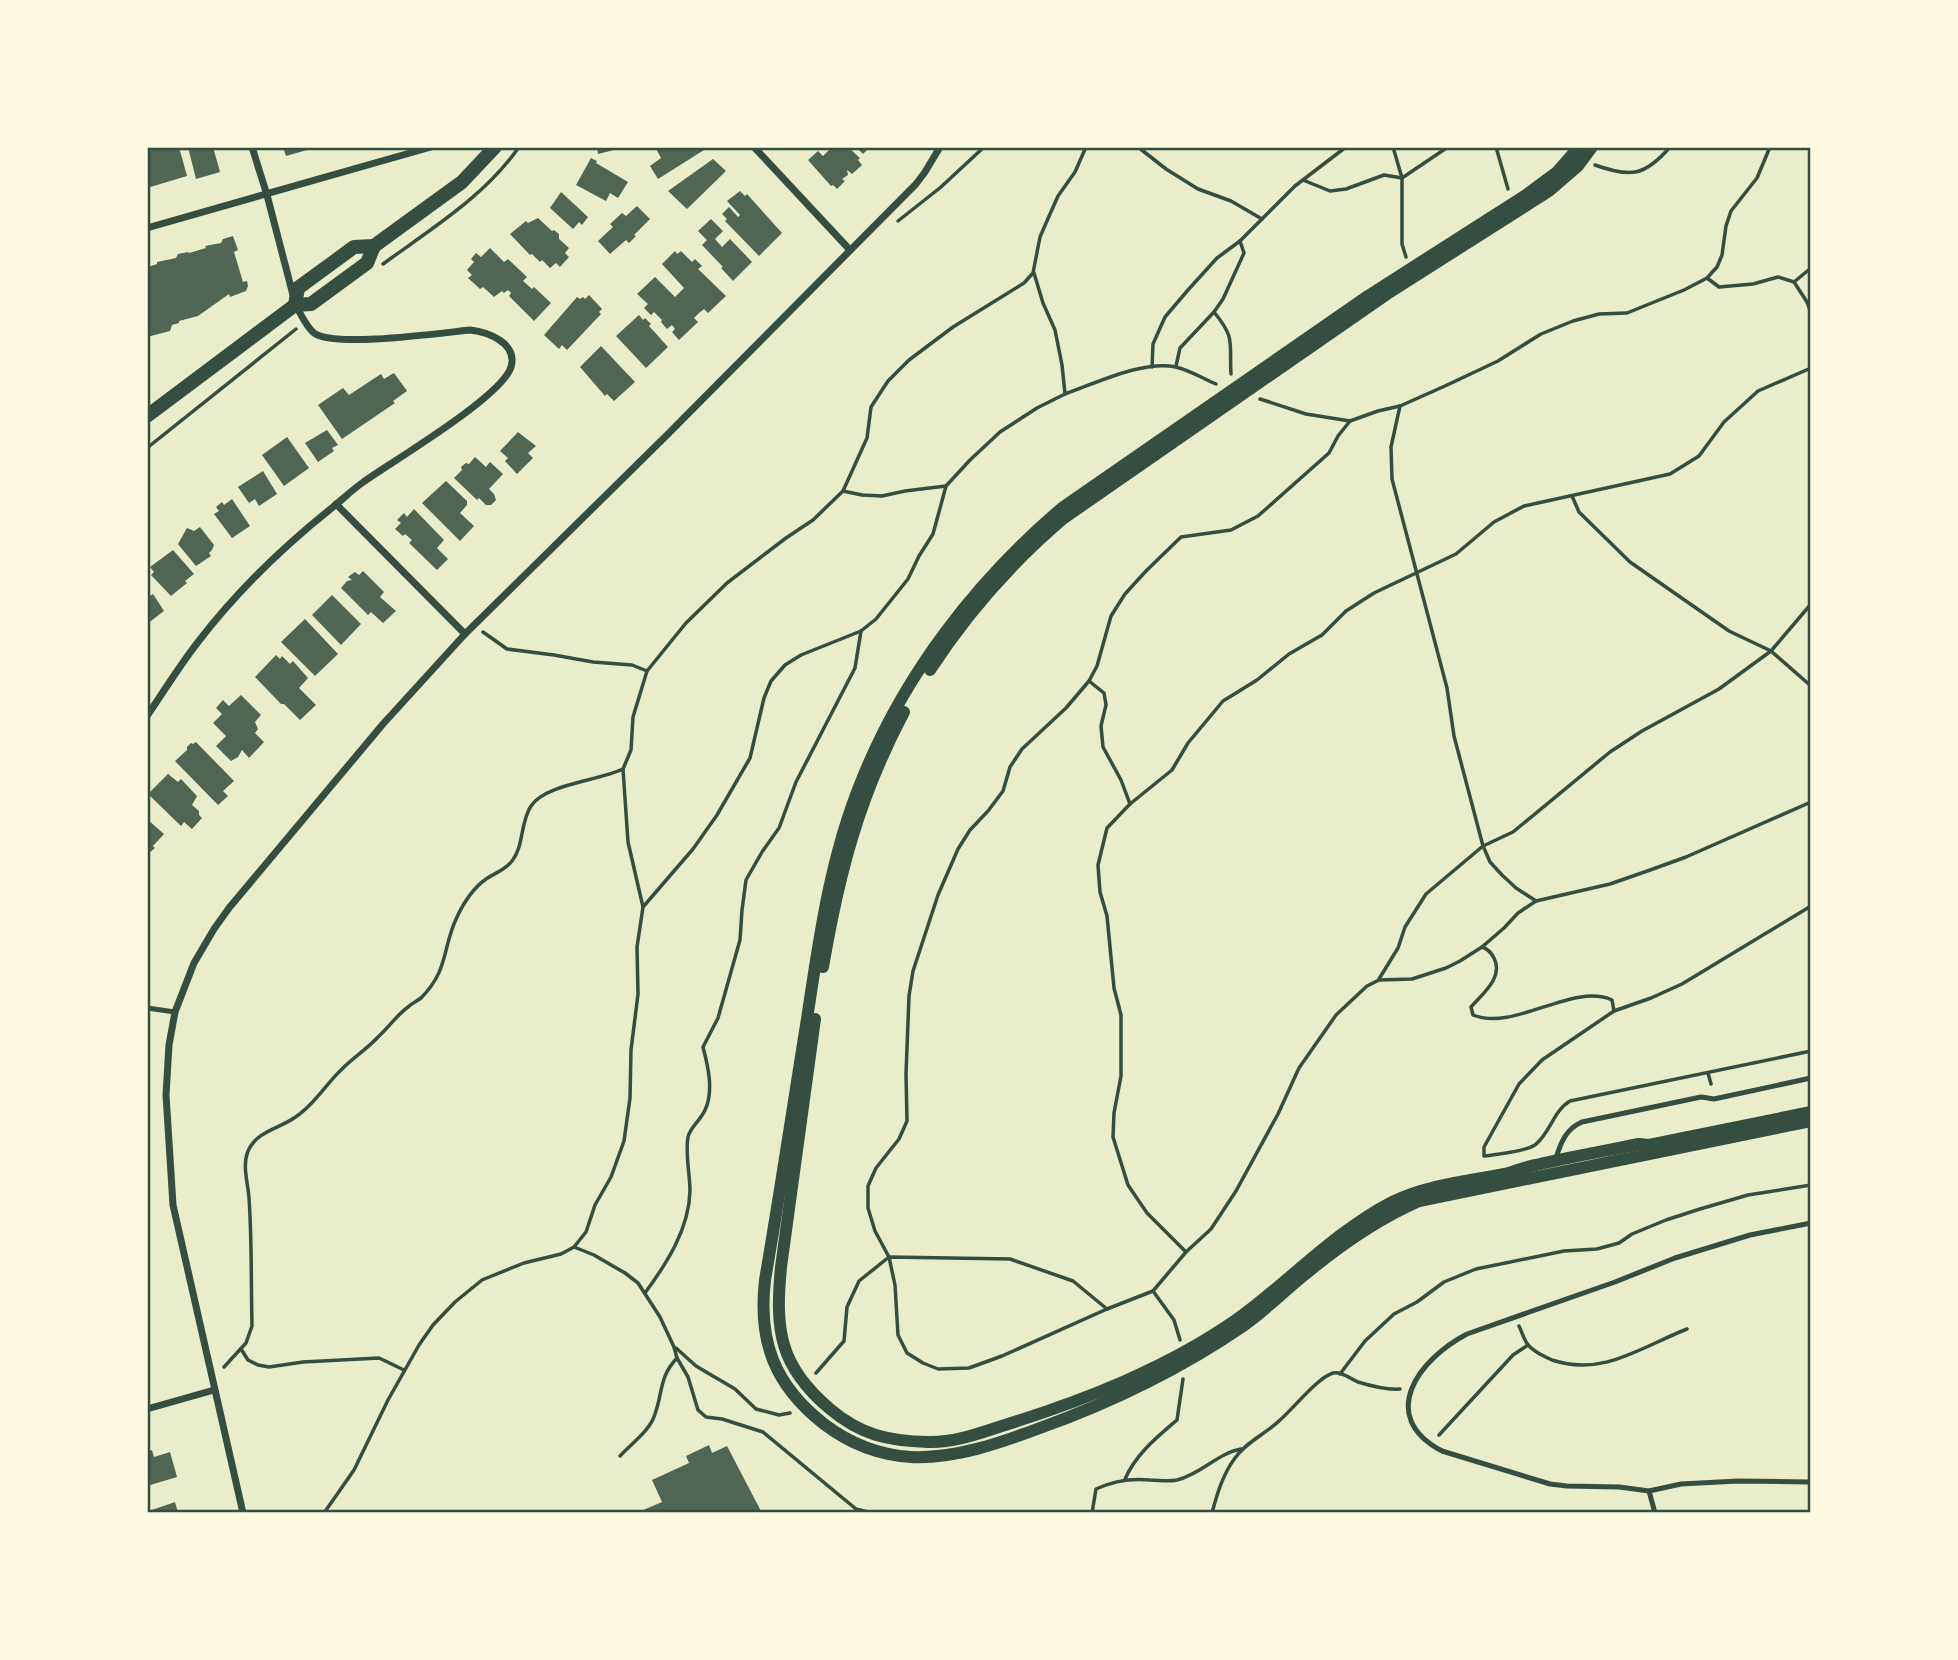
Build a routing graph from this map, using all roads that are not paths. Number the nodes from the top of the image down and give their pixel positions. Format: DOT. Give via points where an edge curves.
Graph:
graph roads {
  1 [pos="252,147"];
  2 [pos="431,147"];
  3 [pos="754,147"];
  4 [pos="940,147"];
  5 [pos="1579,147"];
  6 [pos="1592,147"];
  7 [pos="491,148"];
  8 [pos="267,195"];
  9 [pos="147,228"];
  10 [pos="374,246"];
  11 [pos="850,250"];
  12 [pos="295,305"];
  13 [pos="147,416"];
  14 [pos="336,504"];
  15 [pos="465,634"];
  16 [pos="147,716"];
  17 [pos="147,1008"];
  18 [pos="175,1012"];
  19 [pos="1811,1078"];
  20 [pos="1811,1112"];
  21 [pos="1811,1121"];
  22 [pos="1556,1160"];
  23 [pos="1811,1223"];
  24 [pos="214,1390"];
  25 [pos="147,1409"];
  26 [pos="1811,1482"];
  27 [pos="1649,1491"];
  28 [pos="243,1513"];
  29 [pos="1655,1513"];
  1 -- 8 [label="street"];
  2 -- 8 [label="street"];
  3 -- 11 [label="street"];
  4 -- 11 [label="street" via="916,184"];
  5 -- 21 [label="street" via="1557,172 1516,202 1410,269 1062,509 993,574 917,674 860,783 828,892 763,1294 771,1356 806,1410 856,1444 911,1457 985,1447 1094,1408 1173,1370 1245,1324 1368,1228 1419,1201"];
  6 -- 22 [label="street" via="1572,173 1549,191 1387,294 1064,518 962,624 909,704 881,758 841,874 786,1232 777,1307 779,1328 785,1351 805,1384 851,1425 880,1437 945,1441 1020,1421 1182,1353 1237,1319 1316,1254 1394,1201"];
  7 -- 10 [label="main road" via="462,182"];
  8 -- 9 [label="street"];
  8 -- 12 [label="street"];
  10 -- 12 [label="main road" via="367,263 311,304"];
  10 -- 12 [label="main road" via="355,247 298,288"];
  11 -- 15 [label="street"];
  12 -- 13 [label="main road"];
  12 -- 14 [label="street" via="315,334 326,339 470,330 493,335 511,354 507,377 490,394"];
  14 -- 15 [label="street"];
  14 -- 16 [label="street" via="241,591 199,641"];
  15 -- 18 [label="street" via="229,908 194,963"];
  17 -- 18 [label="lane"];
  18 -- 24 [label="street" via="166,1095 173,1205"];
  19 -- 22 [label="lane" via="1582,1122 1566,1134"];
  20 -- 22 [label="street"];
  23 -- 27 [label="lane" via="1713,1245 1467,1334 1418,1375 1408,1418 1442,1451 1550,1484"];
  24 -- 25 [label="street"];
  24 -- 28 [label="street"];
  26 -- 27 [label="lane" via="1681,1484"];
  27 -- 29 [label="lane"];
}
